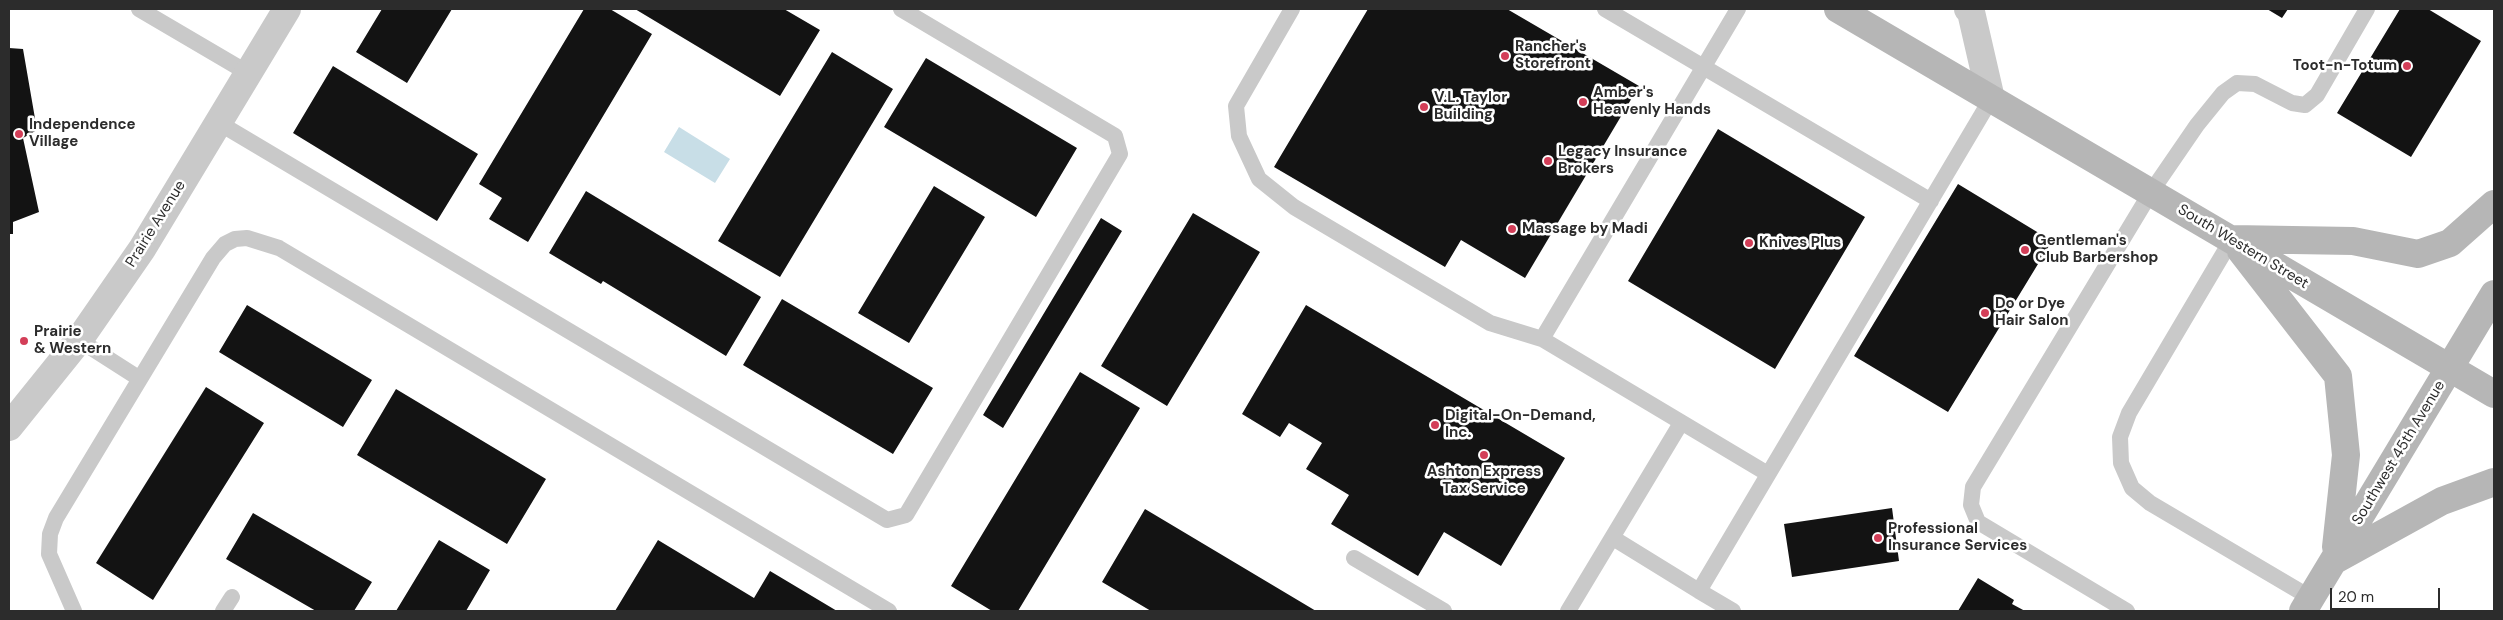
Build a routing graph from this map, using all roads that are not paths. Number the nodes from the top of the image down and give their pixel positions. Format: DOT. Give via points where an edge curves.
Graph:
graph roads {
  1 [pos="139,9"];
  2 [pos="286,9"];
  3 [pos="901,9"];
  4 [pos="1292,9"];
  5 [pos="1605,9"];
  6 [pos="1738,9"];
  7 [pos="1838,9"];
  8 [pos="1968,9"];
  9 [pos="2367,9"];
  10 [pos="1702,68"];
  11 [pos="248,73"];
  12 [pos="1991,99"];
  13 [pos="219,123"];
  14 [pos="2151,192"];
  15 [pos="1931,201"];
  16 [pos="2494,204"];
  17 [pos="2232,239"];
  18 [pos="2494,294"];
  19 [pos="79,340"];
  20 [pos="1542,340"];
  21 [pos="2449,368"];
  22 [pos="140,379"];
  23 [pos="2494,394"];
  24 [pos="1682,422"];
  25 [pos="9,427"];
  26 [pos="1768,474"];
  27 [pos="2494,482"];
  28 [pos="1613,538"];
  29 [pos="1354,558"];
  30 [pos="2334,560"];
  31 [pos="1699,591"];
  32 [pos="232,597"];
  33 [pos="2307,605"];
  34 [pos="74,611"];
  35 [pos="223,611"];
  36 [pos="889,611"];
  37 [pos="1444,611"];
  38 [pos="1568,611"];
  39 [pos="1733,611"];
  40 [pos="2127,611"];
  1 -- 11 [label="lane"];
  2 -- 11 [label="street, Prairie Avenue"];
  3 -- 13 [label="lane" via="1115,136 1120,154 906,515 887,520"];
  4 -- 20 [label="lane" via="1236,106 1239,136 1259,179 1294,207 1490,323"];
  5 -- 10 [label="lane"];
  6 -- 10 [label="lane"];
  7 -- 12 [label="main road, South Western Street"];
  8 -- 12 [label="street"];
  9 -- 14 [label="lane" via="2317,95 2305,105 2292,103 2255,84 2237,83 2223,93 2197,125"];
  10 -- 15 [label="lane"];
  10 -- 20 [label="lane"];
  11 -- 13 [label="street, Prairie Avenue"];
  12 -- 14 [label="main road, South Western Street"];
  12 -- 15 [label="lane"];
  13 -- 19 [label="street, Prairie Avenue" via="142,249"];
  14 -- 17 [label="main road, South Western Street"];
  14 -- 40 [label="lane" via="1973,487 1971,505 1978,522"];
  15 -- 26 [label="lane"];
  16 -- 17 [label="main road" via="2450,243 2418,254 2353,240"];
  17 -- 21 [label="main road, South Western Street"];
  17 -- 30 [label="main road" via="2338,376 2346,455"];
  17 -- 33 [label="lane" via="2128,413 2120,437 2121,463 2132,488 2150,503"];
  18 -- 21 [label="main road, Southwest 45th Avenue"];
  19 -- 22 [label="lane"];
  19 -- 25 [label="street, Prairie Avenue"];
  20 -- 24 [label="lane"];
  21 -- 23 [label="main road, South Western Street"];
  21 -- 30 [label="main road, Southwest 45th Avenue"];
  22 -- 34 [label="lane" via="52,527 49,554"];
  22 -- 36 [label="lane" via="213,258 225,244 235,239 262,241 279,248"];
  24 -- 26 [label="lane"];
  24 -- 28 [label="lane"];
  26 -- 31 [label="lane"];
  27 -- 30 [label="main road" via="2442,500"];
  28 -- 31 [label="lane"];
  28 -- 38 [label="lane"];
  29 -- 37 [label="lane"];
  30 -- 33 [label="main road, Southwest 45th Avenue"];
  31 -- 39 [label="lane"];
  32 -- 35 [label="lane"];
}
